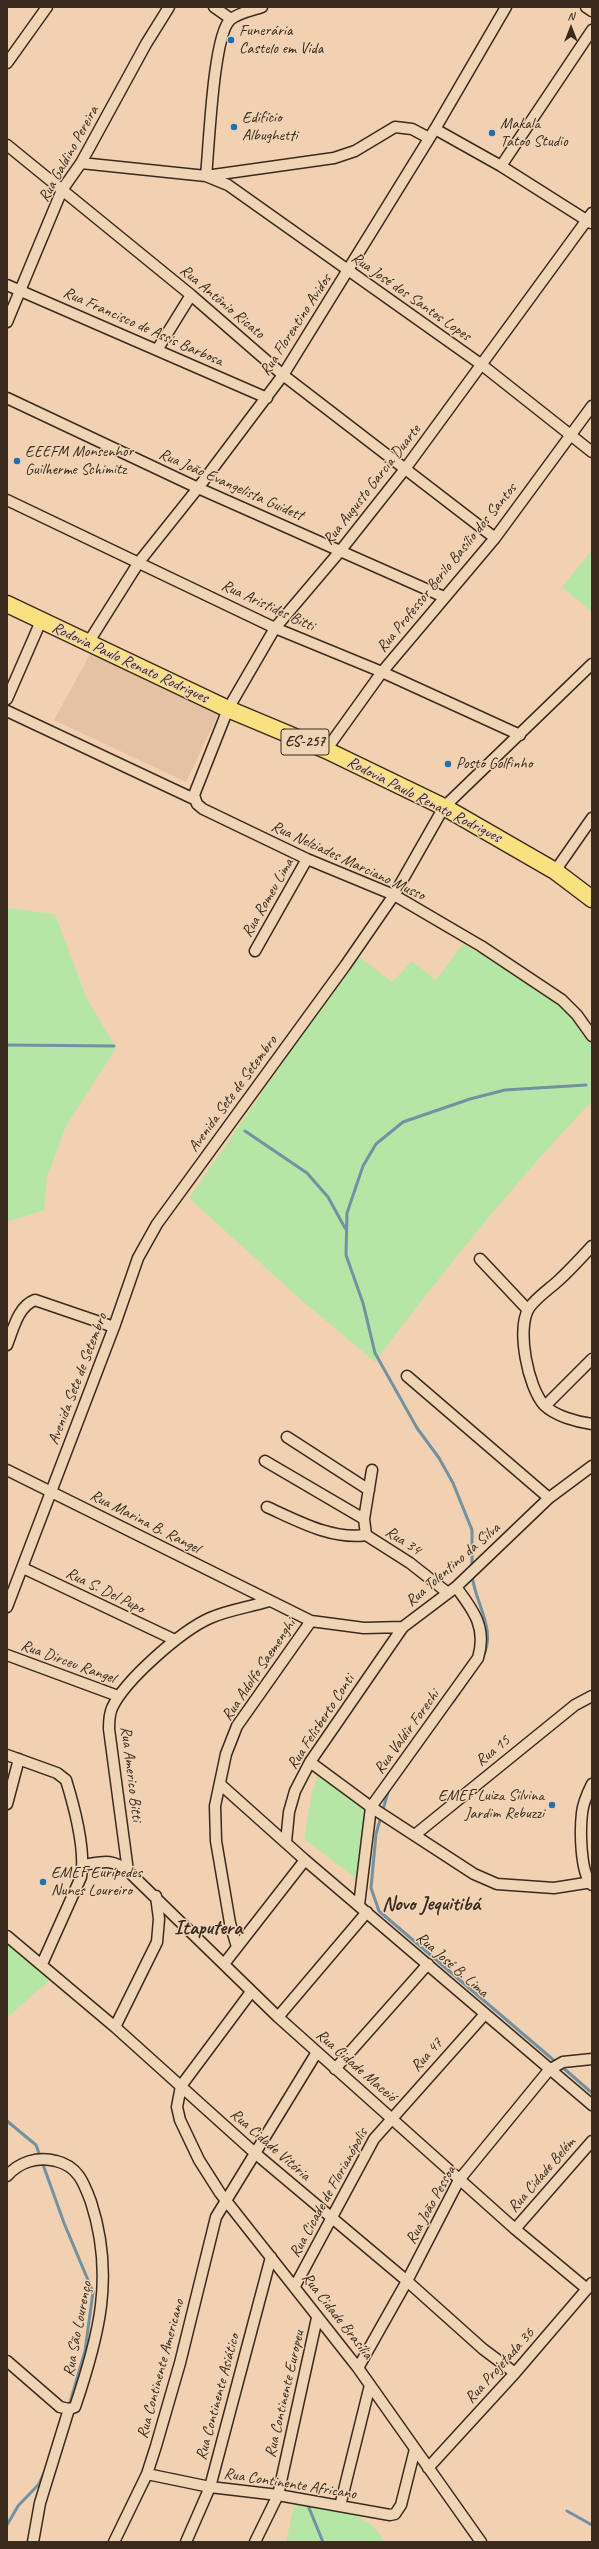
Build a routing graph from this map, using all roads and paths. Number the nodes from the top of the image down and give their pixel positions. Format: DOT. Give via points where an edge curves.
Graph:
graph roads {
  1 [pos="47,7"];
  2 [pos="169,7"];
  3 [pos="214,7"];
  4 [pos="262,7"];
  5 [pos="506,7"];
  6 [pos="586,7"];
  7 [pos="592,11"];
  8 [pos="231,19"];
  9 [pos="592,30"];
  10 [pos="7,63"];
  11 [pos="432,134"];
  12 [pos="7,145"];
  13 [pos="81,163"];
  14 [pos="501,166"];
  15 [pos="206,176"];
  16 [pos="62,190"];
  17 [pos="590,219"];
  18 [pos="348,271"];
  19 [pos="7,285"];
  20 [pos="22,291"];
  21 [pos="191,294"];
  22 [pos="7,322"];
  23 [pos="157,350"];
  24 [pos="482,365"];
  25 [pos="283,375"];
  26 [pos="7,398"];
  27 [pos="267,398"];
  28 [pos="592,406"];
  29 [pos="570,436"];
  30 [pos="592,452"];
  31 [pos="404,469"];
  32 [pos="198,488"];
  33 [pos="7,500"];
  34 [pos="495,538"];
  35 [pos="341,550"];
  36 [pos="139,562"];
  37 [pos="444,597"];
  38 [pos="7,604"];
  39 [pos="41,621"];
  40 [pos="275,628"];
  41 [pos="88,643"];
  42 [pos="590,669"];
  43 [pos="382,672"];
  44 [pos="7,699"];
  45 [pos="228,709"];
  46 [pos="7,711"];
  47 [pos="520,734"];
  48 [pos="326,750"];
  49 [pos="194,799"];
  50 [pos="444,807"];
  51 [pos="592,818"];
  52 [pos="307,860"];
  53 [pos="555,870"];
  54 [pos="394,895"];
  55 [pos="592,899"];
  56 [pos="255,950"];
  57 [pos="592,1036"];
  58 [pos="592,1246"];
  59 [pos="480,1259"];
  60 [pos="528,1310"];
  61 [pos="114,1327"];
  62 [pos="7,1345"];
  63 [pos="592,1359"];
  64 [pos="407,1376"];
  65 [pos="545,1406"];
  66 [pos="592,1424"];
  67 [pos="287,1437"];
  68 [pos="265,1461"];
  69 [pos="592,1466"];
  70 [pos="7,1470"];
  71 [pos="372,1470"];
  72 [pos="369,1490"];
  73 [pos="52,1492"];
  74 [pos="549,1498"];
  75 [pos="267,1507"];
  76 [pos="364,1519"];
  77 [pos="366,1535"];
  78 [pos="23,1568"];
  79 [pos="452,1590"];
  80 [pos="269,1601"];
  81 [pos="7,1607"];
  82 [pos="311,1621"];
  83 [pos="403,1627"];
  84 [pos="175,1640"];
  85 [pos="7,1655"];
  86 [pos="118,1696"];
  87 [pos="592,1696"];
  88 [pos="7,1755"];
  89 [pos="19,1759"];
  90 [pos="310,1762"];
  91 [pos="220,1784"];
  92 [pos="592,1784"];
  93 [pos="7,1804"];
  94 [pos="371,1807"];
  95 [pos="416,1834"];
  96 [pos="286,1842"];
  97 [pos="305,1860"];
  98 [pos="83,1865"];
  99 [pos="128,1871"];
  100 [pos="591,1884"];
  101 [pos="156,1896"];
  102 [pos="363,1909"];
  103 [pos="7,1936"];
  104 [pos="237,1947"];
  105 [pos="42,1964"];
  106 [pos="224,1964"];
  107 [pos="428,1964"];
  108 [pos="251,1992"];
  109 [pos="485,2014"];
  110 [pos="278,2017"];
  111 [pos="115,2027"];
  112 [pos="317,2052"];
  113 [pos="592,2059"];
  114 [pos="335,2068"];
  115 [pos="549,2070"];
  116 [pos="181,2086"];
  117 [pos="592,2105"];
  118 [pos="392,2117"];
  119 [pos="592,2141"];
  120 [pos="256,2154"];
  121 [pos="7,2176"];
  122 [pos="459,2180"];
  123 [pos="226,2201"];
  124 [pos="333,2219"];
  125 [pos="515,2230"];
  126 [pos="271,2257"];
  127 [pos="407,2281"];
  128 [pos="295,2286"];
  129 [pos="589,2286"];
  130 [pos="317,2318"];
  131 [pos="7,2362"];
  132 [pos="358,2368"];
  133 [pos="515,2373"];
  134 [pos="370,2385"];
  135 [pos="72,2408"];
  136 [pos="415,2449"];
  137 [pos="428,2468"];
  138 [pos="147,2474"];
  139 [pos="210,2487"];
  140 [pos="278,2495"];
  141 [pos="340,2506"];
  142 [pos="33,2542"];
  143 [pos="114,2542"];
  144 [pos="186,2542"];
  145 [pos="255,2542"];
  146 [pos="481,2542"];
  1 -- 10 [label="street"];
  2 -- 13 [label="street, Rua Galdino Pereira"];
  3 -- 8 [label="street"];
  4 -- 8 [label="street"];
  5 -- 11 [label="street, Rua Florentino Avidos"];
  6 -- 7 [label="street"];
  8 -- 15 [label="street" via="220,43"];
  9 -- 14 [label="street"];
  11 -- 14 [label="street"];
  11 -- 15 [label="street" via="395,127 355,151 334,158"];
  11 -- 18 [label="street, Rua Florentino Avidos"];
  12 -- 16 [label="street, Rua Antônio Ricato"];
  13 -- 15 [label="street"];
  13 -- 16 [label="street, Rua Galdino Pereira"];
  14 -- 17 [label="street"];
  15 -- 18 [label="street, Rua José dos Santos Lopes" via="228,185"];
  16 -- 20 [label="street, Rua Galdino Pereira"];
  16 -- 21 [label="street, Rua Antônio Ricato"];
  17 -- 24 [label="street, Rua Augusto Garcia Duarte"];
  18 -- 24 [label="street, Rua José dos Santos Lopes"];
  18 -- 25 [label="street, Rua Florentino Avidos"];
  19 -- 20 [label="street, Rua Francisco de Assis Barbosa"];
  20 -- 22 [label="street, Rua Galdino Pereira"];
  20 -- 23 [label="street, Rua Francisco de Assis Barbosa"];
  21 -- 23 [label="street"];
  21 -- 25 [label="street, Rua Antônio Ricato"];
  23 -- 27 [label="street, Rua Francisco de Assis Barbosa"];
  24 -- 29 [label="street, Rua José dos Santos Lopes"];
  24 -- 31 [label="street, Rua Augusto Garcia Duarte"];
  25 -- 27 [label="street, Rua Florentino Avidos"];
  25 -- 31 [label="street, Rua Antônio Ricato"];
  26 -- 32 [label="street, Rua João Evangelista Guidett"];
  27 -- 32 [label="street, Rua Florentino Avidos"];
  28 -- 29 [label="street, Rua Professor Berilo Basílio dos Santos"];
  29 -- 30 [label="street, Rua José dos Santos Lopes"];
  29 -- 34 [label="street, Rua Professor Berilo Basílio dos Santos"];
  31 -- 34 [label="street, Rua Antônio Ricato"];
  31 -- 35 [label="street, Rua Augusto Garcia Duarte"];
  32 -- 35 [label="street, Rua João Evangelista Guidett"];
  32 -- 36 [label="street, Rua Florentino Avidos"];
  33 -- 36 [label="street, Rua Aristides Bitti"];
  34 -- 37 [label="street, Rua Professor Berilo Basílio dos Santos"];
  35 -- 37 [label="street, Rua João Evangelista Guidett"];
  35 -- 40 [label="street, Rua Augusto Garcia Duarte"];
  36 -- 40 [label="street, Rua Aristides Bitti"];
  36 -- 41 [label="street, Rua Florentino Avidos"];
  37 -- 43 [label="street, Rua Professor Berilo Basílio dos Santos"];
  38 -- 39 [label="main road, Rodovia Paulo Renato Rodrigues / ES-257"];
  39 -- 41 [label="main road, Rodovia Paulo Renato Rodrigues / ES-257"];
  39 -- 44 [label="street"];
  40 -- 43 [label="street, Rua Aristides Bitti"];
  40 -- 45 [label="street, Rua Augusto Garcia Duarte"];
  41 -- 45 [label="main road, Rodovia Paulo Renato Rodrigues / ES-257"];
  42 -- 47 [label="street, Avenida Sete de Setembro"];
  43 -- 47 [label="street, Rua Aristides Bitti"];
  43 -- 48 [label="street, Rua Professor Berilo Basílio dos Santos"];
  45 -- 48 [label="main road, Rodovia Paulo Renato Rodrigues / ES-257"];
  45 -- 49 [label="street, Rua Augusto Garcia Duarte"];
  46 -- 49 [label="street, Rua Nelziades Marciano Musso"];
  47 -- 50 [label="street, Avenida Sete de Setembro"];
  48 -- 50 [label="main road, Rodovia Paulo Renato Rodrigues / ES-257"];
  49 -- 52 [label="street, Rua Nelziades Marciano Musso" via="203,809"];
  50 -- 53 [label="main road, Rodovia Paulo Renato Rodrigues / ES-257"];
  50 -- 54 [label="street, Avenida Sete de Setembro"];
  51 -- 53 [label="street"];
  52 -- 54 [label="street, Rua Nelziades Marciano Musso"];
  52 -- 56 [label="street, Rua Romeu Lima"];
  53 -- 55 [label="main road, Rodovia Paulo Renato Rodrigues / ES-257"];
  54 -- 57 [label="street, Rua Nelziades Marciano Musso" via="481,946 556,995 577,1015"];
  54 -- 61 [label="street, Avenida Sete de Setembro" via="157,1224 138,1258"];
  58 -- 60 [label="street" via="537,1298"];
  59 -- 60 [label="street"];
  60 -- 65 [label="street" via="523,1338 525,1354 532,1380"];
  61 -- 62 [label="street" via="35,1300 21,1311"];
  61 -- 73 [label="street, Avenida Sete de Setembro"];
  63 -- 65 [label="street"];
  64 -- 74 [label="street"];
  65 -- 66 [label="street" via="564,1416"];
  67 -- 72 [label="street"];
  68 -- 76 [label="street"];
  69 -- 74 [label="street, Rua Tolentino da Silva"];
  70 -- 73 [label="street, Rua Marina B. Rangel"];
  71 -- 72 [label="street"];
  72 -- 76 [label="street"];
  73 -- 78 [label="street, Avenida Sete de Setembro"];
  73 -- 80 [label="street, Rua Marina B. Rangel"];
  74 -- 79 [label="street, Rua Tolentino da Silva"];
  75 -- 77 [label="street, Rua 34" via="310,1526 337,1534 356,1537"];
  76 -- 77 [label="street"];
  77 -- 79 [label="street, Rua 34"];
  78 -- 81 [label="street, Avenida Sete de Setembro"];
  78 -- 84 [label="street, Rua S. Del Pupo"];
  79 -- 83 [label="street, Rua Tolentino da Silva"];
  79 -- 94 [label="street, Rua Valdir Forechi" via="468,1604 479,1625 482,1642 478,1658"];
  80 -- 82 [label="street, Rua Tolentino da Silva"];
  80 -- 84 [label="street, Rua Americo Bitti" via="210,1618"];
  82 -- 83 [label="street, Rua Tolentino da Silva" via="364,1628"];
  82 -- 91 [label="street, Rua Adolfo Saemenghi" via="237,1726 226,1754"];
  83 -- 90 [label="street, Rua Felisberto Conti"];
  84 -- 86 [label="street, Rua Americo Bitti"];
  85 -- 86 [label="street, Rua Dirceu Rangel"];
  86 -- 99 [label="street, Rua Americo Bitti" via="111,1710 109,1729"];
  87 -- 95 [label="street, Rua 15" via="575,1705"];
  88 -- 89 [label="street"];
  89 -- 93 [label="street"];
  89 -- 98 [label="street" via="57,1773 66,1780"];
  90 -- 94 [label="street"];
  90 -- 96 [label="street, Rua Felisberto Conti" via="295,1791 289,1812"];
  91 -- 96 [label="street, Rua José B. Lima"];
  91 -- 104 [label="street, Rua Adolfo Saemenghi" via="215,1806 216,1842 230,1923"];
  92 -- 100 [label="street" via="582,1814 582,1852"];
  94 -- 95 [label="street"];
  94 -- 102 [label="street, Rua Valdir Forechi"];
  95 -- 100 [label="street" via="474,1874 497,1884 554,1888"];
  96 -- 97 [label="street, Rua José B. Lima"];
  97 -- 102 [label="street, Rua José B. Lima"];
  97 -- 104 [label="street"];
  98 -- 99 [label="street, Rua Cidade Maceió" via="111,1861 117,1862"];
  98 -- 105 [label="street" via="81,1877"];
  99 -- 101 [label="street, Rua Cidade Maceió"];
  101 -- 106 [label="street, Rua Cidade Maceió"];
  101 -- 111 [label="street" via="157,1942"];
  102 -- 107 [label="street, Rua José B. Lima"];
  102 -- 110 [label="street"];
  103 -- 105 [label="street, Rua Cidade Vitória"];
  104 -- 106 [label="street"];
  105 -- 111 [label="street, Rua Cidade Vitória"];
  106 -- 108 [label="street, Rua Cidade Maceió"];
  107 -- 109 [label="street, Rua José B. Lima"];
  107 -- 114 [label="street"];
  108 -- 110 [label="street, Rua Cidade Maceió"];
  108 -- 116 [label="street"];
  109 -- 115 [label="street, Rua José B. Lima"];
  109 -- 118 [label="street, Rua 47"];
  110 -- 112 [label="street, Rua Cidade Maceió"];
  111 -- 116 [label="street, Rua Cidade Vitória"];
  112 -- 114 [label="street, Rua Cidade Maceió"];
  112 -- 120 [label="street, Rua Continente Americano"];
  113 -- 115 [label="street" via="563,2062"];
  114 -- 118 [label="street, Rua Cidade Maceió"];
  115 -- 117 [label="street, Rua José B. Lima"];
  115 -- 122 [label="street, Rua João Pessoa"];
  116 -- 120 [label="street, Rua Cidade Vitória"];
  116 -- 123 [label="street, Rua Cidade Brasília" via="177,2107 180,2120 199,2160"];
  118 -- 122 [label="street, Rua Cidade Maceió"];
  118 -- 124 [label="street, Rua Cicade de Florianópolis" via="364,2157"];
  119 -- 125 [label="street, Rua Cidade Belém"];
  120 -- 123 [label="street, Rua Continente Americano"];
  120 -- 124 [label="street, Rua Cidade Vitória"];
  121 -- 135 [label="street, Rua São Lourenço" via="25,2162 42,2159 57,2161 73,2168 83,2180 98,2226 104,2286 87,2371"];
  122 -- 125 [label="street, Rua Cidade Maceió"];
  122 -- 127 [label="street, Rua João Pessoa"];
  123 -- 126 [label="street, Rua Cidade Brasília"];
  123 -- 138 [label="street, Rua Continente Americano" via="212,2229 180,2363"];
  124 -- 127 [label="street, Rua Cidade Vitória"];
  124 -- 128 [label="street, Rua Cicade de Florianópolis"];
  125 -- 129 [label="street, Rua Cidade Maceió"];
  126 -- 128 [label="street, Rua Cidade Brasília"];
  126 -- 139 [label="street, Rua Continente Asiático"];
  127 -- 132 [label="street, Rua João Pessoa"];
  127 -- 133 [label="street, Rua Cidade Vitória" via="483,2350"];
  128 -- 130 [label="street, Rua Cidade Brasília"];
  129 -- 133 [label="street, Rua Projetada 36"];
  130 -- 132 [label="street, Rua Cidade Brasília"];
  130 -- 140 [label="street, Rua Continente Europeu"];
  131 -- 135 [label="street" via="57,2404"];
  132 -- 134 [label="street, Rua Cidade Brasília"];
  133 -- 137 [label="street, Rua Projetada 36"];
  134 -- 136 [label="street, Rua Cidade Brasília"];
  134 -- 141 [label="street"];
  135 -- 142 [label="street, Rua São Lourenço" via="40,2503"];
  136 -- 137 [label="street, Rua Cidade Brasília"];
  136 -- 141 [label="street, Rua Continente Africano" via="401,2505 395,2514"];
  137 -- 146 [label="street, Rua Cidade Brasília"];
  138 -- 139 [label="street, Rua Continente Africano"];
  138 -- 143 [label="street, Rua Continente Americano"];
  139 -- 140 [label="street, Rua Continente Africano"];
  139 -- 144 [label="street, Rua Continente Asiático"];
  140 -- 141 [label="street, Rua Continente Africano"];
  140 -- 145 [label="street, Rua Continente Europeu"];
}
